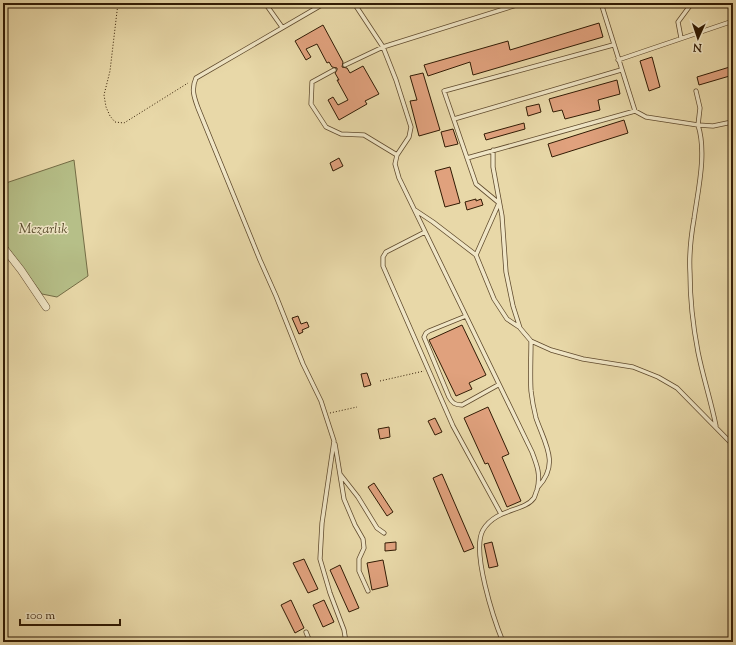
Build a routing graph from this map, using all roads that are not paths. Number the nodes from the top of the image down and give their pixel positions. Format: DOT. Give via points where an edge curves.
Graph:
graph roads {
  1 [pos="265,3"];
  2 [pos="325,3"];
  3 [pos="354,3"];
  4 [pos="523,3"];
  5 [pos="601,3"];
  6 [pos="692,3"];
  7 [pos="733,21"];
  8 [pos="282,28"];
  9 [pos="681,38"];
  10 [pos="613,45"];
  11 [pos="382,47"];
  12 [pos="618,60"];
  13 [pos="345,65"];
  14 [pos="334,70"];
  15 [pos="621,70"];
  16 [pos="696,91"];
  17 [pos="635,112"];
  18 [pos="454,119"];
  19 [pos="732,122"];
  20 [pos="698,125"];
  21 [pos="493,150"];
  22 [pos="397,155"];
  23 [pos="467,158"];
  24 [pos="499,203"];
  25 [pos="415,210"];
  26 [pos="425,232"];
  27 [pos="3,247"];
  28 [pos="476,255"];
  29 [pos="46,308"];
  30 [pos="466,316"];
  31 [pos="520,328"];
  32 [pos="531,341"];
  33 [pos="498,385"];
  34 [pos="716,426"];
  35 [pos="334,441"];
  36 [pos="733,445"];
  37 [pos="339,473"];
  38 [pos="537,488"];
  39 [pos="501,514"];
  40 [pos="384,534"];
  41 [pos="368,591"];
  42 [pos="306,632"];
  43 [pos="310,642"];
  44 [pos="346,642"];
  45 [pos="503,642"];
  1 -- 8 [label="lane"];
  2 -- 8 [label="lane"];
  3 -- 11 [label="lane"];
  4 -- 11 [label="lane"];
  5 -- 10 [label="lane"];
  6 -- 9 [label="lane" via="678,22"];
  7 -- 9 [label="lane"];
  8 -- 35 [label="lane" via="196,78 192,85 193,96"];
  9 -- 12 [label="lane"];
  10 -- 12 [label="lane"];
  10 -- 18 [label="lane" via="444,91"];
  11 -- 13 [label="lane"];
  11 -- 22 [label="lane" via="411,127 409,137"];
  12 -- 15 [label="lane"];
  14 -- 22 [label="lane" via="312,82 311,104 326,127 340,134 364,135"];
  15 -- 17 [label="lane"];
  15 -- 18 [label="lane"];
  16 -- 20 [label="lane" via="700,108"];
  17 -- 20 [label="lane" via="646,117"];
  17 -- 21 [label="lane"];
  18 -- 23 [label="lane"];
  19 -- 20 [label="lane" via="713,126"];
  20 -- 34 [label="lane" via="701,164 694,221 690,300 698,352"];
  21 -- 23 [label="lane"];
  21 -- 24 [label="lane"];
  22 -- 25 [label="lane" via="395,164 399,178"];
  23 -- 24 [label="lane" via="476,184"];
  24 -- 28 [label="lane"];
  24 -- 31 [label="lane" via="506,272"];
  25 -- 26 [label="lane"];
  25 -- 28 [label="lane"];
  26 -- 30 [label="lane"];
  26 -- 39 [label="lane" via="386,252 383,266 454,426"];
  27 -- 29 [label="street"];
  28 -- 31 [label="lane" via="494,298 507,319"];
  30 -- 33 [label="lane"];
  30 -- 33 [label="lane" via="429,331 424,337 449,397 452,403 462,405"];
  31 -- 32 [label="lane"];
  32 -- 34 [label="lane" via="551,350 583,359 633,367 658,377 677,388"];
  32 -- 38 [label="lane" via="531,392 536,417 548,448 549,468"];
  33 -- 38 [label="lane" via="532,452 538,470"];
  34 -- 36 [label="lane"];
  35 -- 37 [label="lane"];
  35 -- 44 [label="lane" via="322,523 320,559"];
  37 -- 40 [label="lane" via="377,528"];
  37 -- 41 [label="lane" via="344,499 363,539 364,548 359,559 359,570"];
  38 -- 39 [label="lane" via="534,498 528,504"];
  39 -- 45 [label="lane" via="490,521 482,531 480,547 484,584"];
  42 -- 43 [label="lane"];
}
